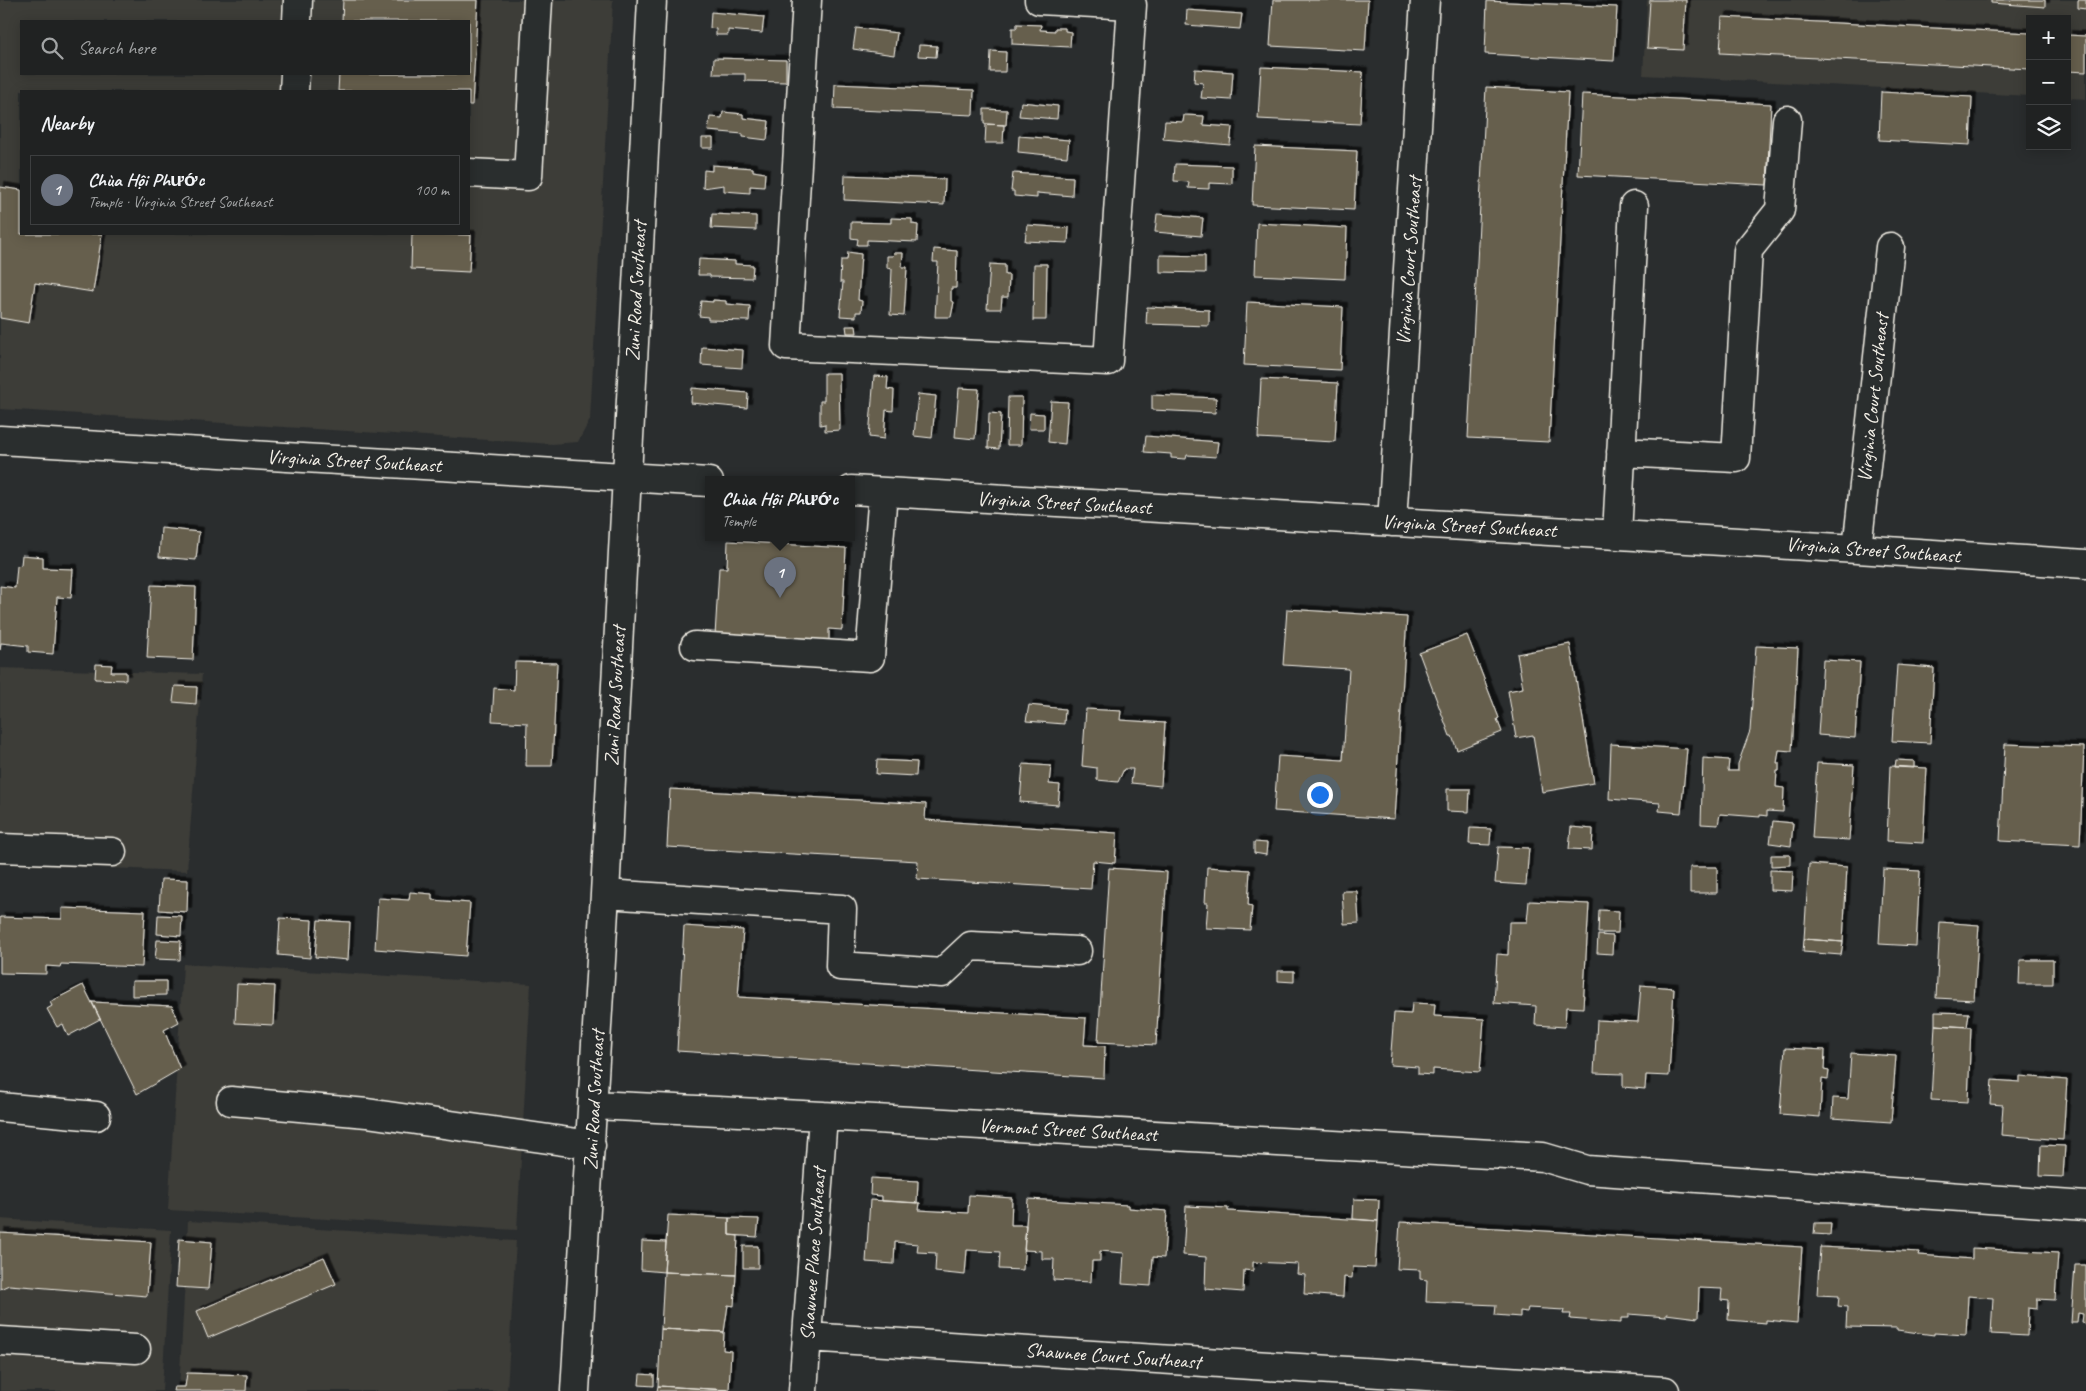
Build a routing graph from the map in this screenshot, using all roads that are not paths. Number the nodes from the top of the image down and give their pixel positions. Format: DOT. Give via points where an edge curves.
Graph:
graph roads {
  1 [pos="298,0"];
  2 [pos="538,0"];
  3 [pos="652,0"];
  4 [pos="807,0"];
  5 [pos="1039,0"];
  6 [pos="1426,0"];
  7 [pos="297,20"];
  8 [pos="295,75"];
  9 [pos="294,90"];
  10 [pos="1787,120"];
  11 [pos="470,173"];
  12 [pos="1634,206"];
  13 [pos="1890,247"];
  14 [pos="0,440"];
  15 [pos="1621,452"];
  16 [pos="626,477"];
  17 [pos="705,482"];
  18 [pos="855,490"];
  19 [pos="883,492"];
  20 [pos="1392,522"];
  21 [pos="1617,535"];
  22 [pos="1857,549"];
  23 [pos="2086,564"];
  24 [pos="694,646"];
  25 [pos="0,848"];
  26 [pos="112,852"];
  27 [pos="605,894"];
  28 [pos="1077,951"];
  29 [pos="231,1101"];
  30 [pos="594,1105"];
  31 [pos="0,1107"];
  32 [pos="96,1116"];
  33 [pos="823,1116"];
  34 [pos="591,1145"];
  35 [pos="2086,1206"];
  36 [pos="807,1337"];
  37 [pos="0,1341"];
  38 [pos="136,1349"];
  39 [pos="1419,1383"];
  40 [pos="575,1391"];
  41 [pos="803,1391"];
  42 [pos="1665,1391"];
  1 -- 7 [label="street"];
  2 -- 11 [label="street" via="528,176"];
  3 -- 16 [label="street, Zuni Road Southeast"];
  4 -- 5 [label="street" via="786,346 1108,361 1132,5"];
  6 -- 20 [label="street, Virginia Court Southeast"];
  8 -- 9 [label="street"];
  10 -- 15 [label="street" via="1780,210 1748,250 1736,458"];
  12 -- 15 [label="street"];
  13 -- 22 [label="street, Virginia Court Southeast"];
  14 -- 16 [label="street, Virginia Street Southeast"];
  15 -- 21 [label="street"];
  16 -- 17 [label="street, Virginia Street Southeast"];
  16 -- 27 [label="street, Zuni Road Southeast"];
  18 -- 19 [label="street, Virginia Street Southeast"];
  19 -- 20 [label="street, Virginia Street Southeast"];
  19 -- 24 [label="street" via="870,657"];
  20 -- 21 [label="street, Virginia Street Southeast"];
  21 -- 22 [label="street, Virginia Street Southeast"];
  22 -- 23 [label="street, Virginia Street Southeast"];
  25 -- 26 [label="street"];
  27 -- 28 [label="street" via="842,910 840,966 942,973 971,946"];
  27 -- 30 [label="street, Zuni Road Southeast"];
  29 -- 34 [label="street" via="367,1113"];
  30 -- 33 [label="street, Vermont Street Southeast"];
  30 -- 34 [label="street, Zuni Road Southeast"];
  31 -- 32 [label="street"];
  33 -- 35 [label="street, Vermont Street Southeast" via="1543,1157 1587,1170"];
  33 -- 36 [label="street, Shawnee Place Southeast"];
  34 -- 40 [label="street, Zuni Road Southeast"];
  36 -- 39 [label="street, Shawnee Court Southeast"];
  36 -- 41 [label="street, Shawnee Place Southeast"];
  37 -- 38 [label="street"];
  39 -- 42 [label="street, Shawnee Court Southeast"];
}
